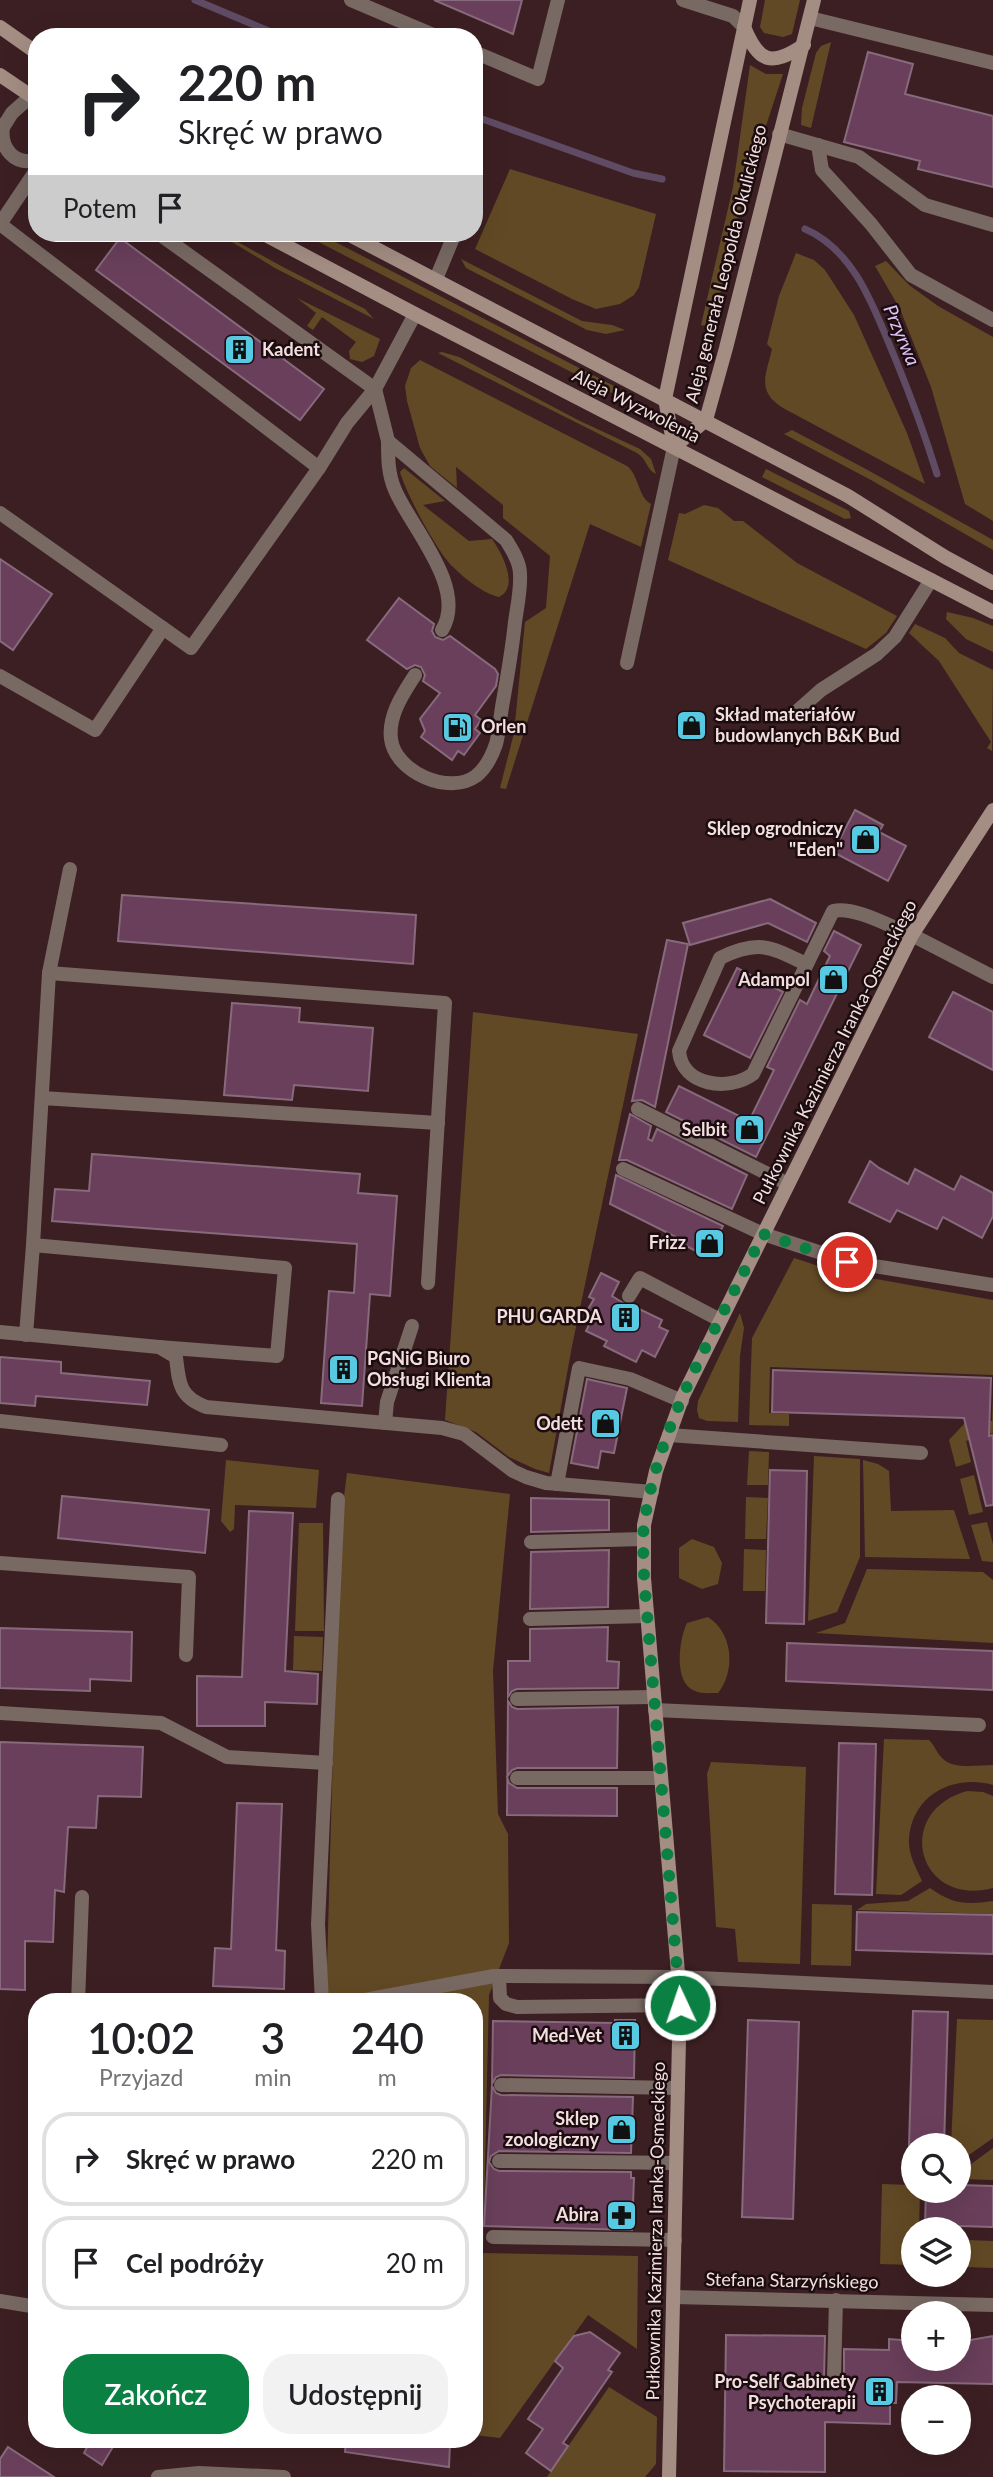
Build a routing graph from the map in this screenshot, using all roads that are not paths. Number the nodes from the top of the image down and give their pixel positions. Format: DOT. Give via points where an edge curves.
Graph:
graph roads {
  1 [pos="351,0"];
  2 [pos="558,0"];
  3 [pos="683,0"];
  4 [pos="750,0"];
  5 [pos="814,0"];
  6 [pos="810,18"];
  7 [pos="0,27"];
  8 [pos="744,27"];
  9 [pos="417,28"];
  10 [pos="804,45"];
  11 [pos="28,47"];
  12 [pos="483,56"];
  13 [pos="993,62"];
  14 [pos="0,75"];
  15 [pos="28,90"];
  16 [pos="28,100"];
  17 [pos="1,128"];
  18 [pos="779,134"];
  19 [pos="818,145"];
  20 [pos="28,161"];
  21 [pos="28,182"];
  22 [pos="0,224"];
  23 [pos="993,225"];
  24 [pos="171,242"];
  25 [pos="279,242"];
  26 [pos="364,242"];
  27 [pos="451,242"];
  28 [pos="436,279"];
  29 [pos="415,314"];
  30 [pos="993,320"];
  31 [pos="375,389"];
  32 [pos="665,399"];
  33 [pos="706,420"];
  34 [pos="388,441"];
  35 [pos="674,447"];
  36 [pos="319,468"];
  37 [pos="0,513"];
  38 [pos="931,580"];
  39 [pos="993,583"];
  40 [pos="993,612"];
  41 [pos="163,628"];
  42 [pos="442,630"];
  43 [pos="627,663"];
  44 [pos="415,675"];
  45 [pos="0,676"];
  46 [pos="794,714"];
  47 [pos="993,810"];
  48 [pos="70,869"];
  49 [pos="912,935"];
  50 [pos="806,964"];
  51 [pos="50,973"];
  52 [pos="993,976"];
  53 [pos="42,1098"];
  54 [pos="638,1109"];
  55 [pos="438,1123"];
  56 [pos="623,1169"];
  57 [pos="788,1184"];
  58 [pos="763,1234"];
  59 [pos="33,1245"];
  60 [pos="428,1283"];
  61 [pos="993,1285"];
  62 [pos="629,1296"];
  63 [pos="720,1320"];
  64 [pos="412,1326"];
  65 [pos="0,1332"];
  66 [pos="26,1335"];
  67 [pos="159,1347"];
  68 [pos="682,1401"];
  69 [pos="0,1421"];
  70 [pos="385,1423"];
  71 [pos="669,1435"];
  72 [pos="221,1445"];
  73 [pos="921,1453"];
  74 [pos="557,1484"];
  75 [pos="652,1492"];
  76 [pos="338,1499"];
  77 [pos="644,1538"];
  78 [pos="531,1542"];
  79 [pos="0,1563"];
  80 [pos="647,1616"];
  81 [pos="530,1619"];
  82 [pos="186,1655"];
  83 [pos="517,1699"];
  84 [pos="655,1704"];
  85 [pos="0,1713"];
  86 [pos="979,1725"];
  87 [pos="326,1763"];
  88 [pos="517,1778"];
  89 [pos="661,1778"];
  90 [pos="82,1897"];
  91 [pos="499,1976"];
  92 [pos="678,1977"];
  93 [pos="993,1992"];
  94 [pos="78,1993"];
  95 [pos="322,1993"];
  96 [pos="404,1993"];
  97 [pos="680,2005"];
  98 [pos="501,2085"];
  99 [pos="678,2088"];
  100 [pos="499,2161"];
  101 [pos="676,2164"];
  102 [pos="493,2237"];
  103 [pos="675,2240"];
  104 [pos="674,2297"];
  105 [pos="836,2300"];
  106 [pos="0,2301"];
  107 [pos="993,2305"];
  108 [pos="28,2306"];
  109 [pos="834,2377"];
  110 [pos="158,2477"];
  111 [pos="284,2477"];
  112 [pos="669,2477"];
  1 -- 9 [label="street"];
  2 -- 12 [label="street" via="538,79"];
  3 -- 8 [label="street" via="733,16"];
  4 -- 8 [label="main road, Aleja generała Leopolda Okulickiego"];
  5 -- 6 [label="main road, Aleja generała Leopolda Okulickiego"];
  6 -- 10 [label="main road, Aleja generała Leopolda Okulickiego"];
  6 -- 13 [label="street"];
  7 -- 11 [label="main road"];
  8 -- 10 [label="main road" via="759,54 769,58 780,59"];
  8 -- 32 [label="main road, Aleja generała Leopolda Okulickiego"];
  10 -- 18 [label="main road, Aleja generała Leopolda Okulickiego"];
  14 -- 15 [label="main road"];
  16 -- 17 [label="street"];
  17 -- 20 [label="street" via="8,152"];
  18 -- 19 [label="street"];
  18 -- 33 [label="main road, Aleja generała Leopolda Okulickiego"];
  19 -- 23 [label="street" via="859,158 925,205"];
  19 -- 30 [label="street" via="822,170 911,275"];
  21 -- 22 [label="street"];
  22 -- 36 [label="street"];
  24 -- 31 [label="street"];
  25 -- 29 [label="main road, Aleja Wyzwolenia"];
  26 -- 28 [label="main road, Aleja Wyzwolenia"];
  27 -- 28 [label="street"];
  28 -- 32 [label="main road, Aleja Wyzwolenia"];
  29 -- 31 [label="street"];
  29 -- 35 [label="main road, Aleja Wyzwolenia"];
  31 -- 34 [label="street"];
  31 -- 36 [label="street"];
  32 -- 33 [label="main road, Aleja Wyzwolenia"];
  32 -- 35 [label="main road, Aleja generała Leopolda Okulickiego"];
  33 -- 35 [label="main road, Aleja generała Leopolda Okulickiego"];
  33 -- 39 [label="main road, Aleja Wyzwolenia" via="848,496"];
  34 -- 42 [label="street" via="393,486 429,547 445,589 449,606"];
  34 -- 44 [label="street" via="506,540 520,573 496,744 487,764 466,782 432,780 415,773 393,749 392,723 399,700"];
  35 -- 38 [label="main road, Aleja Wyzwolenia"];
  35 -- 43 [label="street"];
  36 -- 41 [label="street" via="191,648"];
  37 -- 41 [label="street"];
  38 -- 40 [label="main road, Aleja Wyzwolenia"];
  38 -- 46 [label="street" via="895,637"];
  41 -- 45 [label="street" via="95,730"];
  47 -- 49 [label="main road, Pułkownika Kazimierza Iranka-Osmeckiego"];
  48 -- 51 [label="street"];
  49 -- 50 [label="street" via="842,909 833,911"];
  49 -- 52 [label="street"];
  49 -- 57 [label="main road, Pułkownika Kazimierza Iranka-Osmeckiego"];
  50 -- 50 [label="street" via="753,1074 724,1085 685,1071 679,1051 720,958 766,946"];
  51 -- 53 [label="street"];
  51 -- 55 [label="street" via="445,1003"];
  53 -- 55 [label="street"];
  53 -- 59 [label="street"];
  54 -- 57 [label="street"];
  55 -- 60 [label="street"];
  56 -- 58 [label="street"];
  57 -- 58 [label="main road, Pułkownika Kazimierza Iranka-Osmeckiego"];
  58 -- 61 [label="street" via="849,1262"];
  58 -- 63 [label="main road, Pułkownika Kazimierza Iranka-Osmeckiego"];
  59 -- 66 [label="street"];
  59 -- 67 [label="street" via="285,1268 277,1356"];
  62 -- 63 [label="street" via="640,1278"];
  63 -- 68 [label="main road, Pułkownika Kazimierza Iranka-Osmeckiego"];
  64 -- 70 [label="street" via="387,1402"];
  65 -- 66 [label="street"];
  66 -- 67 [label="street"];
  67 -- 70 [label="street" via="176,1357 179,1383 191,1402"];
  68 -- 71 [label="main road, Pułkownika Kazimierza Iranka-Osmeckiego"];
  68 -- 74 [label="street" via="630,1379 579,1368"];
  69 -- 72 [label="street"];
  70 -- 74 [label="street" via="464,1434 513,1471"];
  71 -- 73 [label="street"];
  71 -- 75 [label="main road, Pułkownika Kazimierza Iranka-Osmeckiego"];
  74 -- 75 [label="street"];
  75 -- 77 [label="main road, Pułkownika Kazimierza Iranka-Osmeckiego"];
  76 -- 87 [label="street"];
  77 -- 78 [label="street"];
  77 -- 80 [label="main road, Pułkownika Kazimierza Iranka-Osmeckiego"];
  79 -- 82 [label="street" via="189,1577"];
  80 -- 81 [label="street"];
  80 -- 84 [label="main road, Pułkownika Kazimierza Iranka-Osmeckiego"];
  83 -- 84 [label="street"];
  84 -- 86 [label="street"];
  84 -- 89 [label="main road, Pułkownika Kazimierza Iranka-Osmeckiego"];
  85 -- 87 [label="street" via="162,1723 227,1757"];
  87 -- 95 [label="street" via="318,1924"];
  88 -- 89 [label="street"];
  89 -- 92 [label="main road, Pułkownika Kazimierza Iranka-Osmeckiego"];
  90 -- 94 [label="street"];
  91 -- 92 [label="street"];
  91 -- 96 [label="street"];
  91 -- 97 [label="street" via="500,1998 517,2007"];
  92 -- 93 [label="street"];
  92 -- 97 [label="main road, Pułkownika Kazimierza Iranka-Osmeckiego"];
  97 -- 99 [label="main road, Pułkownika Kazimierza Iranka-Osmeckiego"];
  98 -- 99 [label="street"];
  99 -- 101 [label="main road, Pułkownika Kazimierza Iranka-Osmeckiego"];
  100 -- 101 [label="street"];
  101 -- 103 [label="main road, Pułkownika Kazimierza Iranka-Osmeckiego"];
  102 -- 103 [label="street"];
  103 -- 104 [label="main road, Pułkownika Kazimierza Iranka-Osmeckiego"];
  104 -- 105 [label="street, Stefana Starzyńskiego"];
  104 -- 112 [label="main road, Pułkownika Kazimierza Iranka-Osmeckiego"];
  105 -- 107 [label="street, Stefana Starzyńskiego"];
  105 -- 109 [label="street"];
  106 -- 108 [label="street"];
  110 -- 111 [label="street" via="199,2473"];
}
